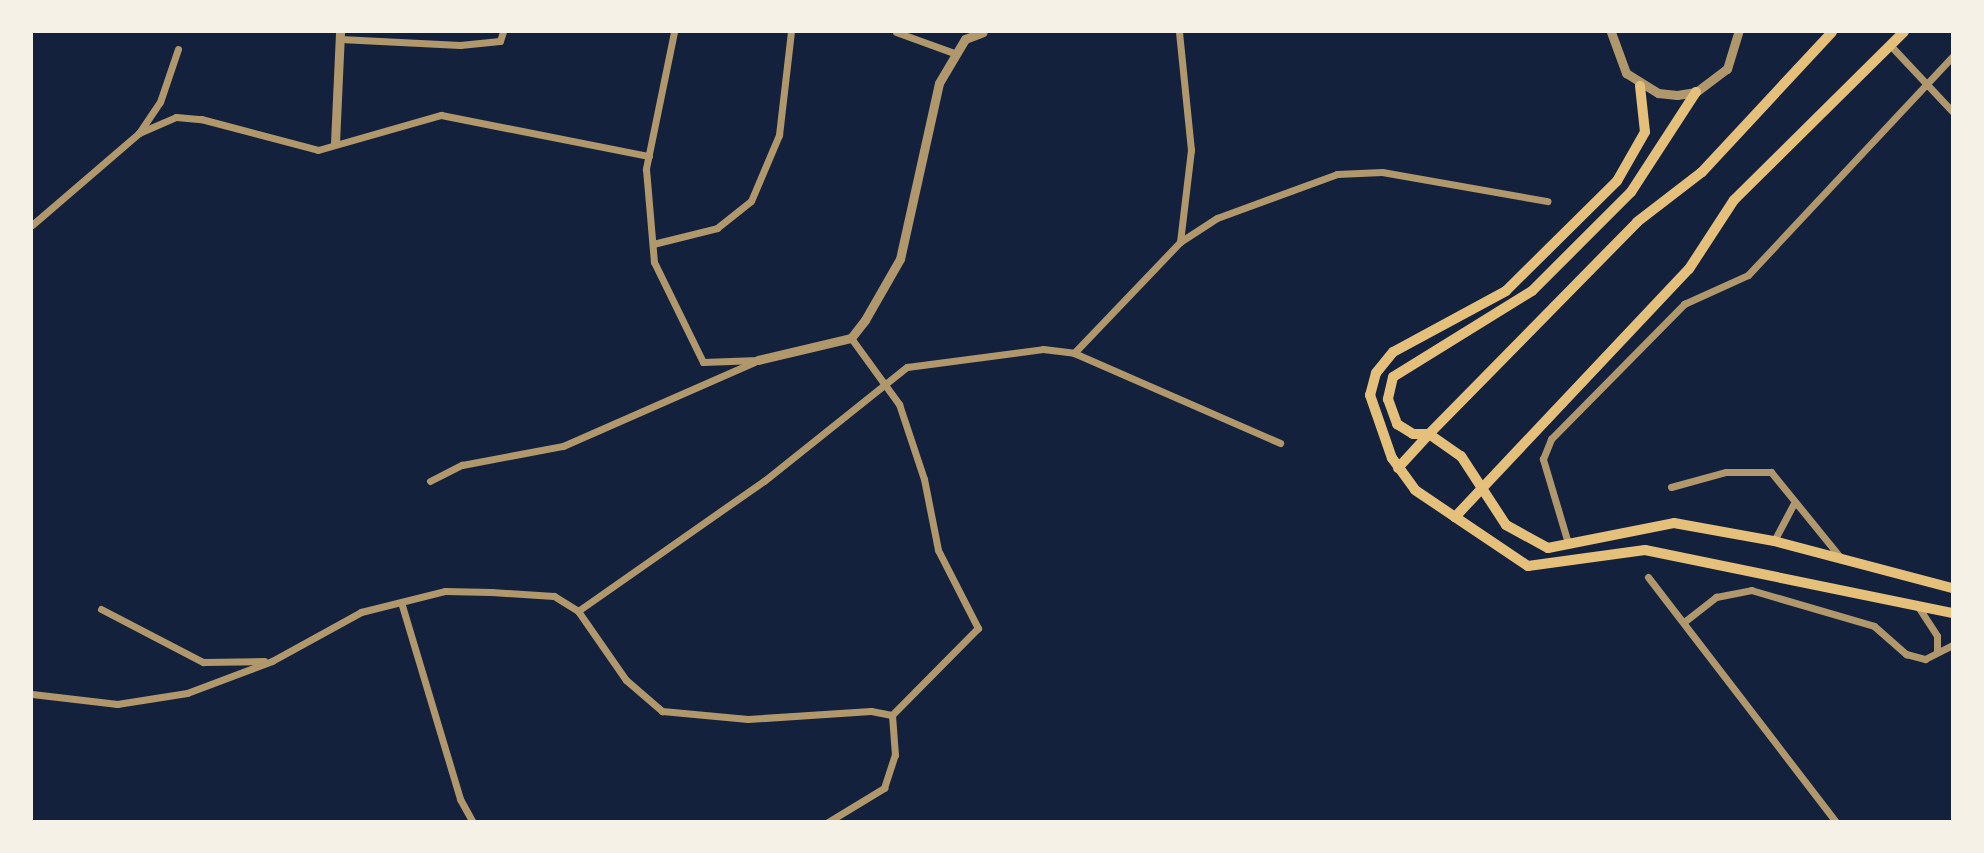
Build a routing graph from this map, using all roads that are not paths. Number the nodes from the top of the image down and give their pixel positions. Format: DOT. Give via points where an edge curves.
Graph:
graph roads {
  1 [pos="503,32"];
  2 [pos="674,32"];
  3 [pos="791,32"];
  4 [pos="896,32"];
  5 [pos="983,32"];
  6 [pos="1179,32"];
  7 [pos="1611,32"];
  8 [pos="1739,32"];
  9 [pos="1832,32"];
  10 [pos="1904,32"];
  11 [pos="340,35"];
  12 [pos="963,35"];
  13 [pos="1891,45"];
  14 [pos="178,48"];
  15 [pos="954,52"];
  16 [pos="1952,57"];
  17 [pos="1926,84"];
  18 [pos="1640,86"];
  19 [pos="1696,92"];
  20 [pos="1952,111"];
  21 [pos="139,132"];
  22 [pos="335,142"];
  23 [pos="649,156"];
  24 [pos="1547,201"];
  25 [pos="32,225"];
  26 [pos="1180,242"];
  27 [pos="653,244"];
  28 [pos="851,338"];
  29 [pos="1074,353"];
  30 [pos="758,360"];
  31 [pos="881,382"];
  32 [pos="1429,434"];
  33 [pos="1280,443"];
  34 [pos="1398,468"];
  35 [pos="430,481"];
  36 [pos="1484,486"];
  37 [pos="1671,487"];
  38 [pos="1793,505"];
  39 [pos="1455,517"];
  40 [pos="1774,541"];
  41 [pos="1568,543"];
  42 [pos="1842,559"];
  43 [pos="1648,577"];
  44 [pos="1952,588"];
  45 [pos="401,602"];
  46 [pos="1919,608"];
  47 [pos="101,609"];
  48 [pos="578,611"];
  49 [pos="1952,613"];
  50 [pos="1684,622"];
  51 [pos="1952,645"];
  52 [pos="1937,650"];
  53 [pos="272,662"];
  54 [pos="32,694"];
  55 [pos="892,715"];
  56 [pos="473,821"];
  57 [pos="828,821"];
  58 [pos="1836,821"];
  1 -- 11 [label="street" via="500,41 460,45"];
  2 -- 23 [label="street"];
  3 -- 27 [label="street" via="779,135 751,201 717,228"];
  4 -- 15 [label="street"];
  5 -- 12 [label="street"];
  6 -- 26 [label="street" via="1191,150"];
  7 -- 18 [label="street" via="1616,57"];
  8 -- 19 [label="street" via="1727,69"];
  9 -- 32 [label="main road" via="1702,172 1637,222"];
  10 -- 13 [label="main road"];
  11 -- 22 [label="street"];
  12 -- 15 [label="street"];
  13 -- 17 [label="street"];
  13 -- 36 [label="main road" via="1734,200 1689,269"];
  14 -- 21 [label="street" via="160,102"];
  15 -- 28 [label="street" via="939,83 900,259"];
  16 -- 17 [label="street"];
  17 -- 20 [label="street"];
  17 -- 41 [label="street" via="1748,275 1684,304 1551,439 1543,459"];
  18 -- 19 [label="street" via="1658,93"];
  18 -- 34 [label="main road" via="1645,132 1618,181 1507,291 1393,352 1376,373 1370,394"];
  19 -- 32 [label="main road" via="1677,111 1630,192 1532,291 1393,377 1388,399 1397,424 1413,435"];
  21 -- 22 [label="street" via="176,117 292,148 318,150"];
  21 -- 25 [label="street"];
  22 -- 23 [label="street" via="441,115"];
  23 -- 27 [label="street"];
  24 -- 26 [label="street" via="1382,172 1337,174 1217,218"];
  26 -- 29 [label="street"];
  27 -- 30 [label="street" via="654,262 703,362"];
  28 -- 30 [label="street"];
  28 -- 31 [label="street"];
  29 -- 31 [label="street" via="1042,349 907,367"];
  29 -- 33 [label="street"];
  30 -- 35 [label="street" via="563,446 462,464"];
  31 -- 48 [label="street" via="764,481"];
  31 -- 55 [label="street" via="899,404 938,550 978,628"];
  32 -- 34 [label="main road"];
  32 -- 36 [label="main road" via="1461,456"];
  34 -- 39 [label="main road" via="1424,498"];
  36 -- 39 [label="main road"];
  36 -- 41 [label="main road" via="1506,524 1548,548"];
  37 -- 38 [label="street" via="1726,472 1771,472 1788,487"];
  38 -- 40 [label="street"];
  38 -- 42 [label="street"];
  39 -- 46 [label="main road" via="1528,566 1645,550"];
  40 -- 41 [label="main road" via="1674,523"];
  40 -- 42 [label="main road"];
  42 -- 44 [label="main road"];
  43 -- 50 [label="street"];
  45 -- 48 [label="street" via="446,591 554,596"];
  45 -- 53 [label="street" via="361,612"];
  45 -- 56 [label="street" via="460,799"];
  46 -- 49 [label="main road"];
  46 -- 52 [label="street" via="1937,636"];
  47 -- 53 [label="street" via="203,662"];
  48 -- 55 [label="street" via="626,680 662,711 748,719 871,711"];
  50 -- 52 [label="street" via="1716,597 1751,590 1874,626 1906,654 1925,659"];
  50 -- 58 [label="street"];
  51 -- 52 [label="street"];
  53 -- 54 [label="street" via="187,692 117,704"];
  55 -- 57 [label="street" via="895,755 884,788"];
}
